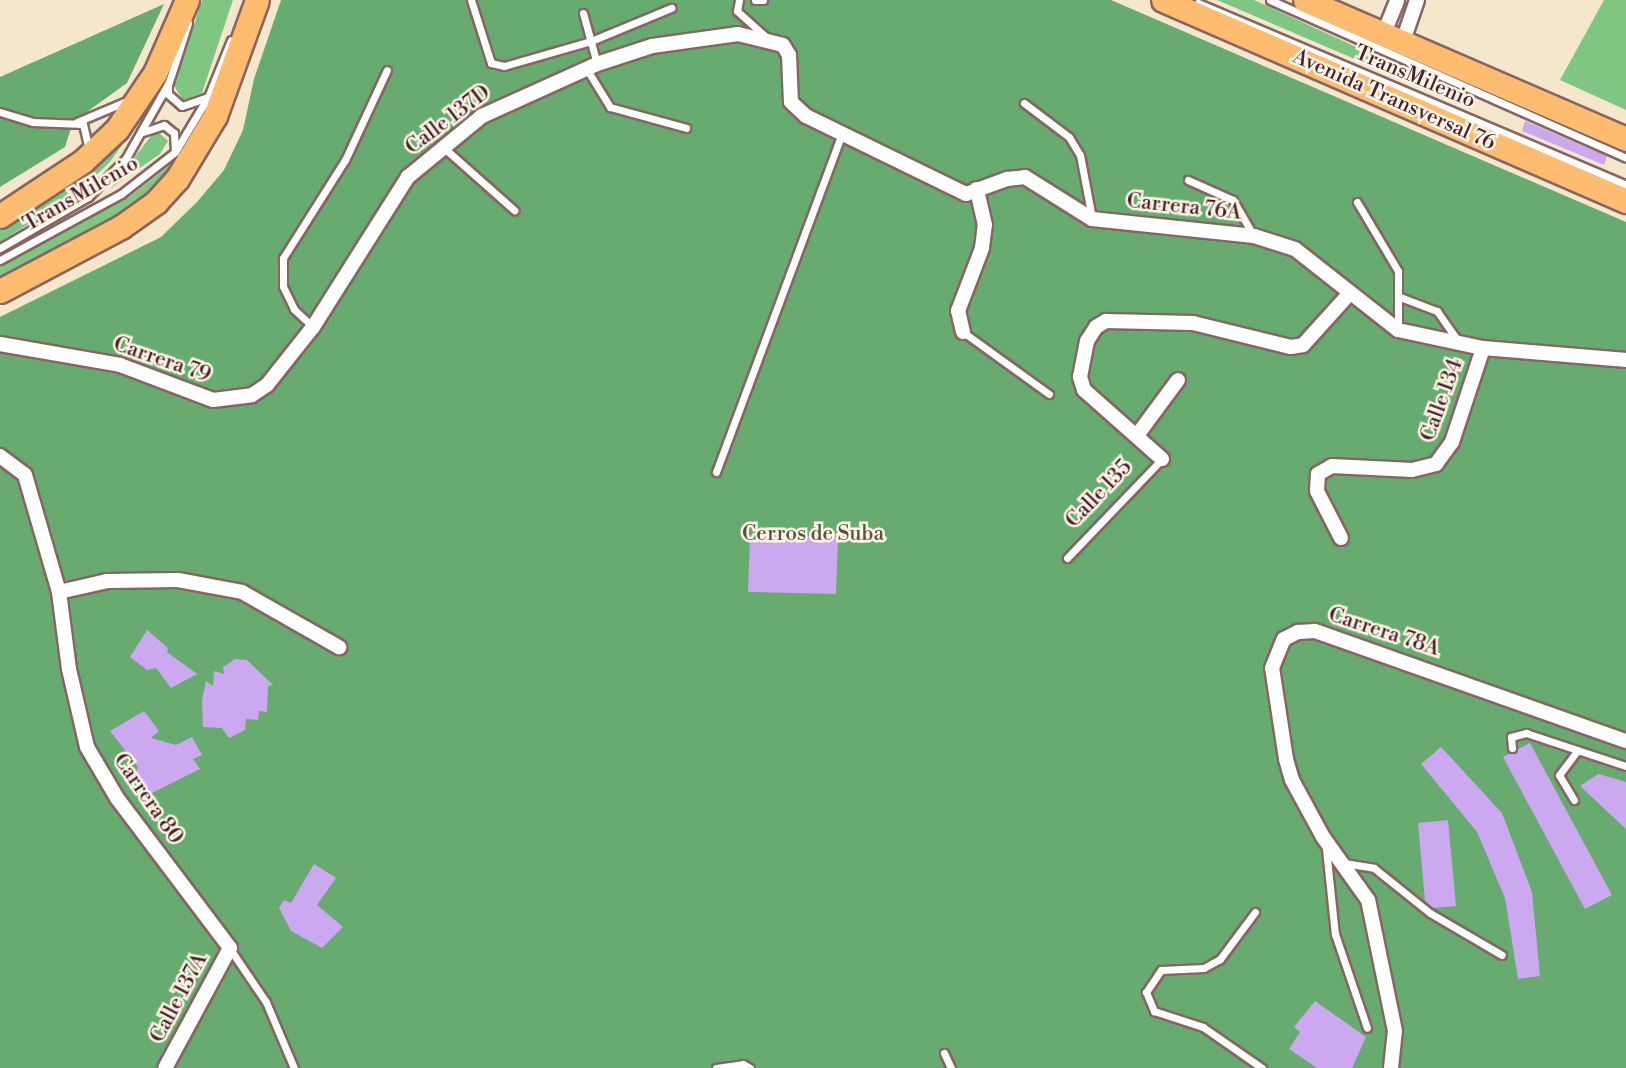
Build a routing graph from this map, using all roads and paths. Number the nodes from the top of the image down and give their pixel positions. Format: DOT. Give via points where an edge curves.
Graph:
graph roads {
  1 [pos="187,0"];
  2 [pos="197,0"];
  3 [pos="248,0"];
  4 [pos="257,0"];
  5 [pos="471,0"];
  6 [pos="739,0"];
  7 [pos="755,0"];
  8 [pos="763,0"];
  9 [pos="1163,0"];
  10 [pos="1191,0"];
  11 [pos="1270,0"];
  12 [pos="1305,0"];
  13 [pos="1397,0"];
  14 [pos="1418,0"];
  15 [pos="671,8"];
  16 [pos="583,13"];
  17 [pos="1394,37"];
  18 [pos="768,38"];
  19 [pos="590,41"];
  20 [pos="591,66"];
  21 [pos="387,70"];
  22 [pos="158,85"];
  23 [pos="208,97"];
  24 [pos="1024,103"];
  25 [pos="0,112"];
  26 [pos="73,122"];
  27 [pos="686,128"];
  28 [pos="842,132"];
  29 [pos="142,133"];
  30 [pos="1626,139"];
  31 [pos="443,147"];
  32 [pos="175,152"];
  33 [pos="89,156"];
  34 [pos="1626,158"];
  35 [pos="1188,180"];
  36 [pos="1626,184"];
  37 [pos="977,189"];
  38 [pos="1626,201"];
  39 [pos="1357,202"];
  40 [pos="514,211"];
  41 [pos="0,216"];
  42 [pos="1092,219"];
  43 [pos="1254,236"];
  44 [pos="0,248"];
  45 [pos="0,260"];
  46 [pos="0,291"];
  47 [pos="1350,293"];
  48 [pos="1400,297"];
  49 [pos="313,327"];
  50 [pos="1398,330"];
  51 [pos="963,332"];
  52 [pos="0,344"];
  53 [pos="1460,344"];
  54 [pos="1483,348"];
  55 [pos="1626,360"];
  56 [pos="1178,380"];
  57 [pos="267,385"];
  58 [pos="1049,394"];
  59 [pos="1138,434"];
  60 [pos="0,456"];
  61 [pos="1162,459"];
  62 [pos="716,472"];
  63 [pos="1341,538"];
  64 [pos="1067,558"];
  65 [pos="59,592"];
  66 [pos="339,647"];
  67 [pos="1626,741"];
  68 [pos="1512,748"];
  69 [pos="1578,750"];
  70 [pos="1626,766"];
  71 [pos="1574,800"];
  72 [pos="1324,837"];
  73 [pos="1343,862"];
  74 [pos="1255,912"];
  75 [pos="230,948"];
  76 [pos="1502,955"];
  77 [pos="1367,1028"];
  78 [pos="944,1053"];
  79 [pos="165,1068"];
  80 [pos="294,1068"];
  81 [pos="716,1068"];
  82 [pos="750,1068"];
  83 [pos="951,1068"];
  84 [pos="1262,1068"];
  85 [pos="1391,1068"];
  1 -- 22 [label="main road"];
  2 -- 22 [label="lane, TransMilenio"];
  3 -- 23 [label="lane, TransMilenio"];
  4 -- 46 [label="main road" via="215,116 177,179 156,202 121,227"];
  5 -- 19 [label="lane" via="488,58 495,66"];
  6 -- 18 [label="lane" via="737,10"];
  7 -- 8 [label="lane"];
  9 -- 38 [label="main road, Avenida Transversal 76"];
  10 -- 36 [label="lane, TransMilenio"];
  11 -- 34 [label="lane, TransMilenio"];
  12 -- 17 [label="main road"];
  13 -- 17 [label="street"];
  14 -- 17 [label="street"];
  15 -- 19 [label="lane"];
  16 -- 19 [label="lane"];
  17 -- 30 [label="main road"];
  18 -- 20 [label="street, Calle 137D" via="705,36 652,46"];
  18 -- 28 [label="street, Carrera 76A" via="789,55 791,102 806,116"];
  19 -- 20 [label="lane"];
  20 -- 27 [label="lane" via="610,107"];
  20 -- 31 [label="street, Calle 137D" via="514,98"];
  21 -- 49 [label="lane" via="345,160 283,258 283,286 294,309"];
  22 -- 23 [label="lane" via="182,106"];
  22 -- 26 [label="lane" via="113,110"];
  22 -- 29 [label="lane, TransMilenio"];
  22 -- 33 [label="main road"];
  23 -- 32 [label="lane, TransMilenio"];
  24 -- 42 [label="lane" via="1069,137 1080,155"];
  25 -- 26 [label="lane" via="32,122"];
  26 -- 33 [label="lane" via="85,127"];
  28 -- 37 [label="street, Carrera 76A" via="953,189 966,194"];
  28 -- 62 [label="lane"];
  29 -- 32 [label="lane, TransMilenio" via="164,125 174,133"];
  29 -- 44 [label="lane, TransMilenio" via="126,158 88,197"];
  31 -- 40 [label="lane"];
  31 -- 49 [label="street, Calle 137D" via="395,194"];
  32 -- 45 [label="lane, TransMilenio" via="121,194"];
  33 -- 41 [label="main road"];
  35 -- 43 [label="lane" via="1233,200"];
  37 -- 42 [label="street, Carrera 76A" via="1025,177"];
  37 -- 51 [label="street" via="985,225 982,248 958,311"];
  39 -- 48 [label="lane" via="1398,271"];
  42 -- 43 [label="street, Carrera 76A"];
  43 -- 47 [label="street, Carrera 76A" via="1295,249"];
  47 -- 50 [label="street, Carrera 76A"];
  47 -- 59 [label="street" via="1303,345 1291,347 1193,323 1106,321 1087,341 1080,377 1084,390"];
  48 -- 50 [label="lane"];
  48 -- 53 [label="lane" via="1437,311"];
  49 -- 57 [label="street, Calle 137D"];
  50 -- 53 [label="street, Carrera 76A"];
  51 -- 58 [label="lane"];
  52 -- 57 [label="street, Carrera 79" via="120,365 213,400 238,399"];
  53 -- 54 [label="street, Carrera 76A"];
  54 -- 55 [label="street, Carrera 76A"];
  54 -- 63 [label="street, Calle 134" via="1452,442 1436,464 1412,470 1324,468 1318,474 1317,491"];
  56 -- 59 [label="street"];
  59 -- 61 [label="street"];
  60 -- 65 [label="street, Carrera 80" via="25,475"];
  61 -- 64 [label="lane, Calle 135"];
  65 -- 66 [label="street" via="107,581 191,582 242,592"];
  65 -- 75 [label="street, Carrera 80" via="69,669 87,747 117,798"];
  67 -- 72 [label="street, Carrera 78A" via="1376,649 1315,631 1298,632 1284,639 1272,668 1292,780"];
  68 -- 69 [label="lane" via="1511,737 1517,732"];
  69 -- 70 [label="lane"];
  69 -- 71 [label="lane" via="1559,775"];
  72 -- 73 [label="street, Carrera 78A"];
  72 -- 77 [label="lane" via="1335,934"];
  73 -- 76 [label="lane" via="1374,868 1430,913"];
  73 -- 85 [label="street, Carrera 78A" via="1368,900 1395,1031"];
  74 -- 84 [label="lane" via="1220,959 1204,968 1161,970 1146,992 1154,1011 1203,1027"];
  75 -- 79 [label="street, Calle 137A"];
  75 -- 80 [label="lane, Carrera 80" via="266,1002"];
  78 -- 83 [label="lane"];
  81 -- 82 [label="lane" via="743,1064"];
}
